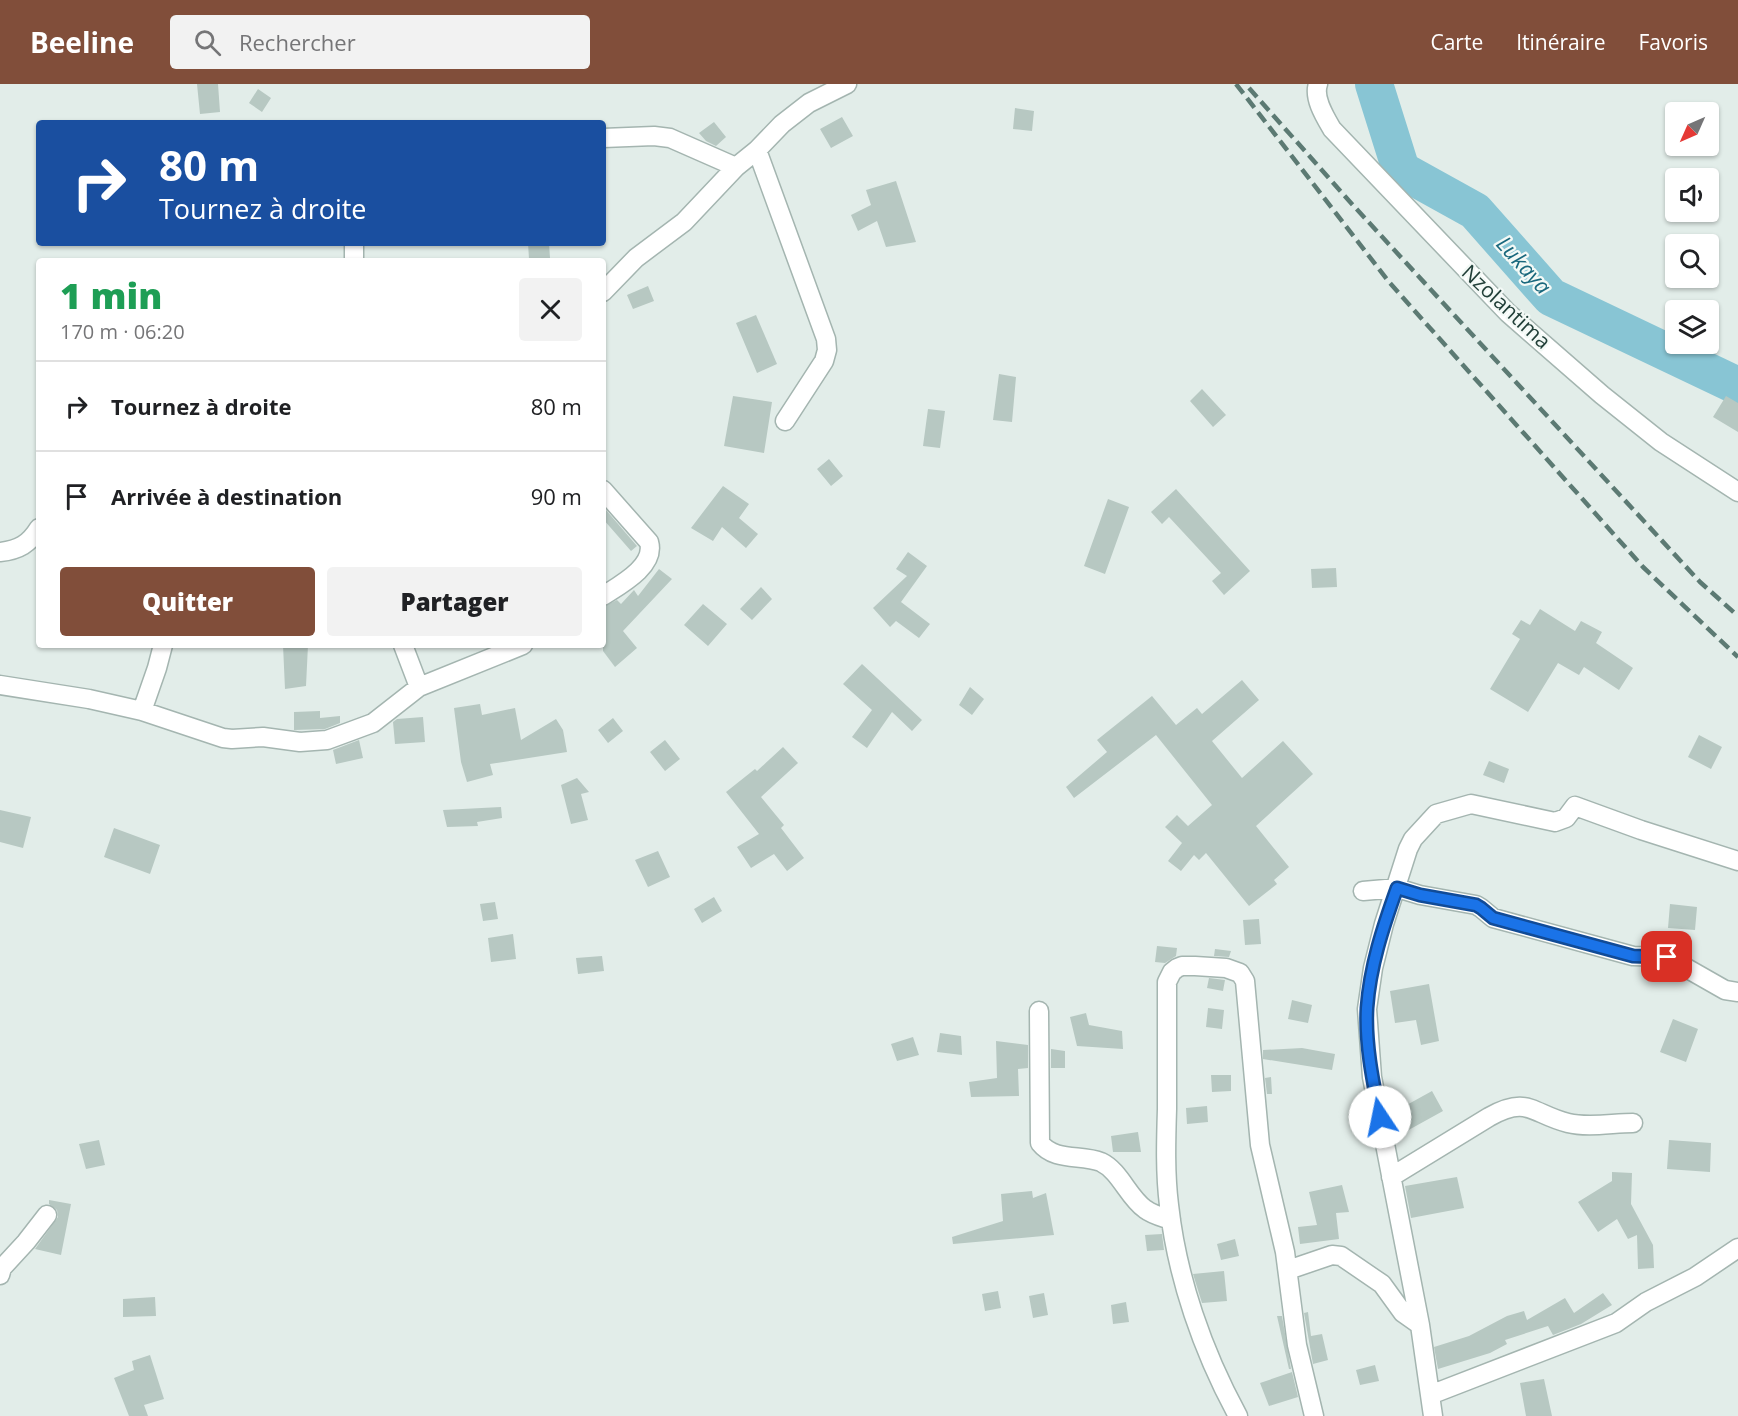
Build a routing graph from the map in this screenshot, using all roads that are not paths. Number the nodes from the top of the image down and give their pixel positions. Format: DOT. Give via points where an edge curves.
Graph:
graph roads {
  1 [pos="848,84"];
  2 [pos="1318,84"];
  3 [pos="606,138"];
  4 [pos="757,150"];
  5 [pos="736,167"];
  6 [pos="606,289"];
  7 [pos="785,421"];
  8 [pos="1738,492"];
  9 [pos="606,493"];
  10 [pos="36,537"];
  11 [pos="0,552"];
  12 [pos="606,594"];
  13 [pos="162,648"];
  14 [pos="405,648"];
  15 [pos="516,648"];
  16 [pos="0,685"];
  17 [pos="419,687"];
  18 [pos="142,711"];
  19 [pos="1738,861"];
  20 [pos="1397,888"];
  21 [pos="1363,891"];
  22 [pos="1738,992"];
  23 [pos="1039,1011"];
  24 [pos="1633,1123"];
  25 [pos="1391,1177"];
  26 [pos="47,1215"];
  27 [pos="1171,1220"];
  28 [pos="1738,1248"];
  29 [pos="1288,1270"];
  30 [pos="0,1275"];
  31 [pos="1420,1325"];
  32 [pos="1430,1395"];
  33 [pos="1238,1416"];
  34 [pos="1314,1416"];
  35 [pos="1433,1416"];
  1 -- 4 [label="street" via="809,103"];
  2 -- 8 [label="street, Nzolantima" via="1323,113 1332,129 1508,314 1661,442"];
  3 -- 5 [label="street" via="669,138"];
  4 -- 5 [label="street"];
  4 -- 7 [label="street" via="826,339 824,361"];
  5 -- 6 [label="street" via="684,222 636,258"];
  9 -- 12 [label="street" via="651,547 645,564"];
  10 -- 11 [label="street" via="22,547"];
  13 -- 18 [label="street"];
  14 -- 17 [label="street"];
  15 -- 17 [label="street"];
  16 -- 18 [label="street"];
  17 -- 18 [label="street" via="373,723 327,740 223,738"];
  19 -- 20 [label="street" via="1575,806 1566,818 1555,822 1471,804 1436,814 1413,839"];
  20 -- 21 [label="street"];
  20 -- 22 [label="street" via="1476,905 1493,918 1633,956 1667,957 1725,990"];
  20 -- 25 [label="street" via="1373,968 1367,1009 1372,1077"];
  23 -- 27 [label="street" via="1040,1143 1057,1155 1100,1162 1111,1169 1146,1210"];
  24 -- 25 [label="street" via="1578,1125 1516,1105 1489,1117"];
  25 -- 31 [label="street"];
  26 -- 30 [label="street"];
  27 -- 29 [label="street" via="1166,1150 1167,982 1172,972 1182,966 1226,968 1240,973 1245,981 1260,1145"];
  27 -- 33 [label="street" via="1194,1313 1218,1380"];
  28 -- 32 [label="street" via="1616,1323"];
  29 -- 31 [label="street" via="1332,1255 1341,1256 1382,1284 1403,1313"];
  29 -- 34 [label="street" via="1290,1307"];
  31 -- 32 [label="street"];
  32 -- 35 [label="street"];
}
